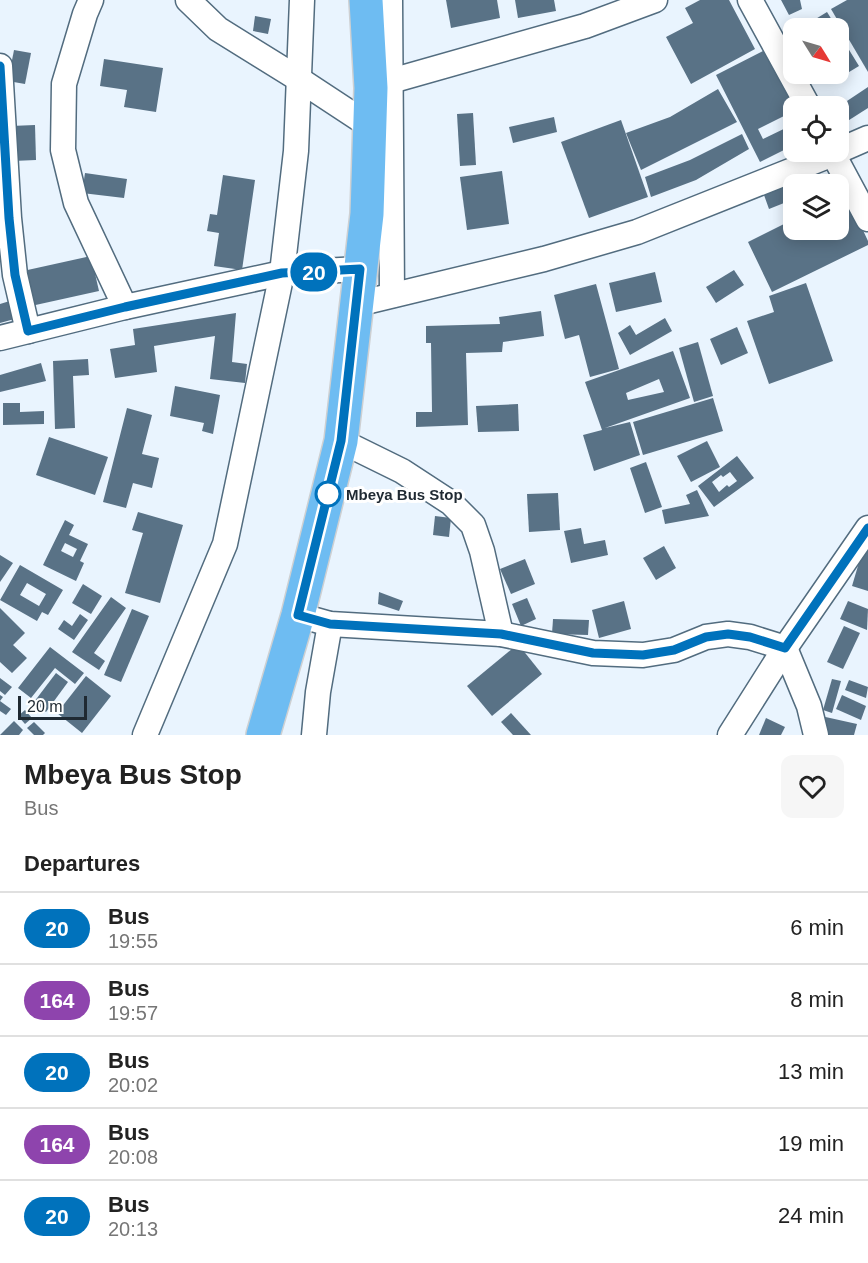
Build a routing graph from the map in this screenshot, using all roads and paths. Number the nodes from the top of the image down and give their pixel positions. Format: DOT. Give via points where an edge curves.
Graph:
graph roads {
  1 [pos="91,0"];
  2 [pos="188,0"];
  3 [pos="302,0"];
  4 [pos="366,0"];
  5 [pos="390,0"];
  6 [pos="655,0"];
  7 [pos="750,0"];
  8 [pos="0,66"];
  9 [pos="297,78"];
  10 [pos="381,85"];
  11 [pos="802,96"];
  12 [pos="370,126"];
  13 [pos="868,138"];
  14 [pos="849,146"];
  15 [pos="810,162"];
  16 [pos="840,162"];
  17 [pos="868,219"];
  18 [pos="360,269"];
  19 [pos="282,273"];
  20 [pos="392,295"];
  21 [pos="357,304"];
  22 [pos="125,307"];
  23 [pos="28,331"];
  24 [pos="0,338"];
  25 [pos="341,441"];
  26 [pos="868,528"];
  27 [pos="298,615"];
  28 [pos="330,624"];
  29 [pos="501,634"];
  30 [pos="785,648"];
  31 [pos="145,735"];
  32 [pos="263,735"];
  33 [pos="314,735"];
  34 [pos="730,735"];
  35 [pos="816,735"];
  1 -- 22 [label="street" via="64,84 63,150 76,203"];
  2 -- 9 [label="street" via="218,29"];
  3 -- 9 [label="street"];
  4 -- 10 [label="highway"];
  5 -- 10 [label="street"];
  6 -- 10 [label="street" via="585,26"];
  7 -- 11 [label="street"];
  8 -- 23 [label="street" via="15,275"];
  9 -- 12 [label="street"];
  9 -- 19 [label="street" via="296,151"];
  10 -- 12 [label="highway"];
  10 -- 20 [label="street"];
  12 -- 18 [label="highway" via="367,214"];
  13 -- 14 [label="street"];
  15 -- 20 [label="street" via="638,232"];
  16 -- 17 [label="street"];
  18 -- 19 [label="street"];
  18 -- 21 [label="highway"];
  19 -- 22 [label="street"];
  19 -- 31 [label="street" via="225,543"];
  20 -- 21 [label="street"];
  21 -- 25 [label="highway"];
  22 -- 23 [label="street"];
  23 -- 24 [label="street"];
  25 -- 27 [label="highway"];
  25 -- 29 [label="street" via="402,471 451,503 473,525"];
  26 -- 30 [label="street"];
  27 -- 28 [label="street"];
  27 -- 32 [label="highway"];
  28 -- 29 [label="street"];
  28 -- 33 [label="street"];
  29 -- 30 [label="street" via="593,653 643,655 728,634"];
  30 -- 34 [label="street"];
  30 -- 35 [label="street" via="809,706"];
}
